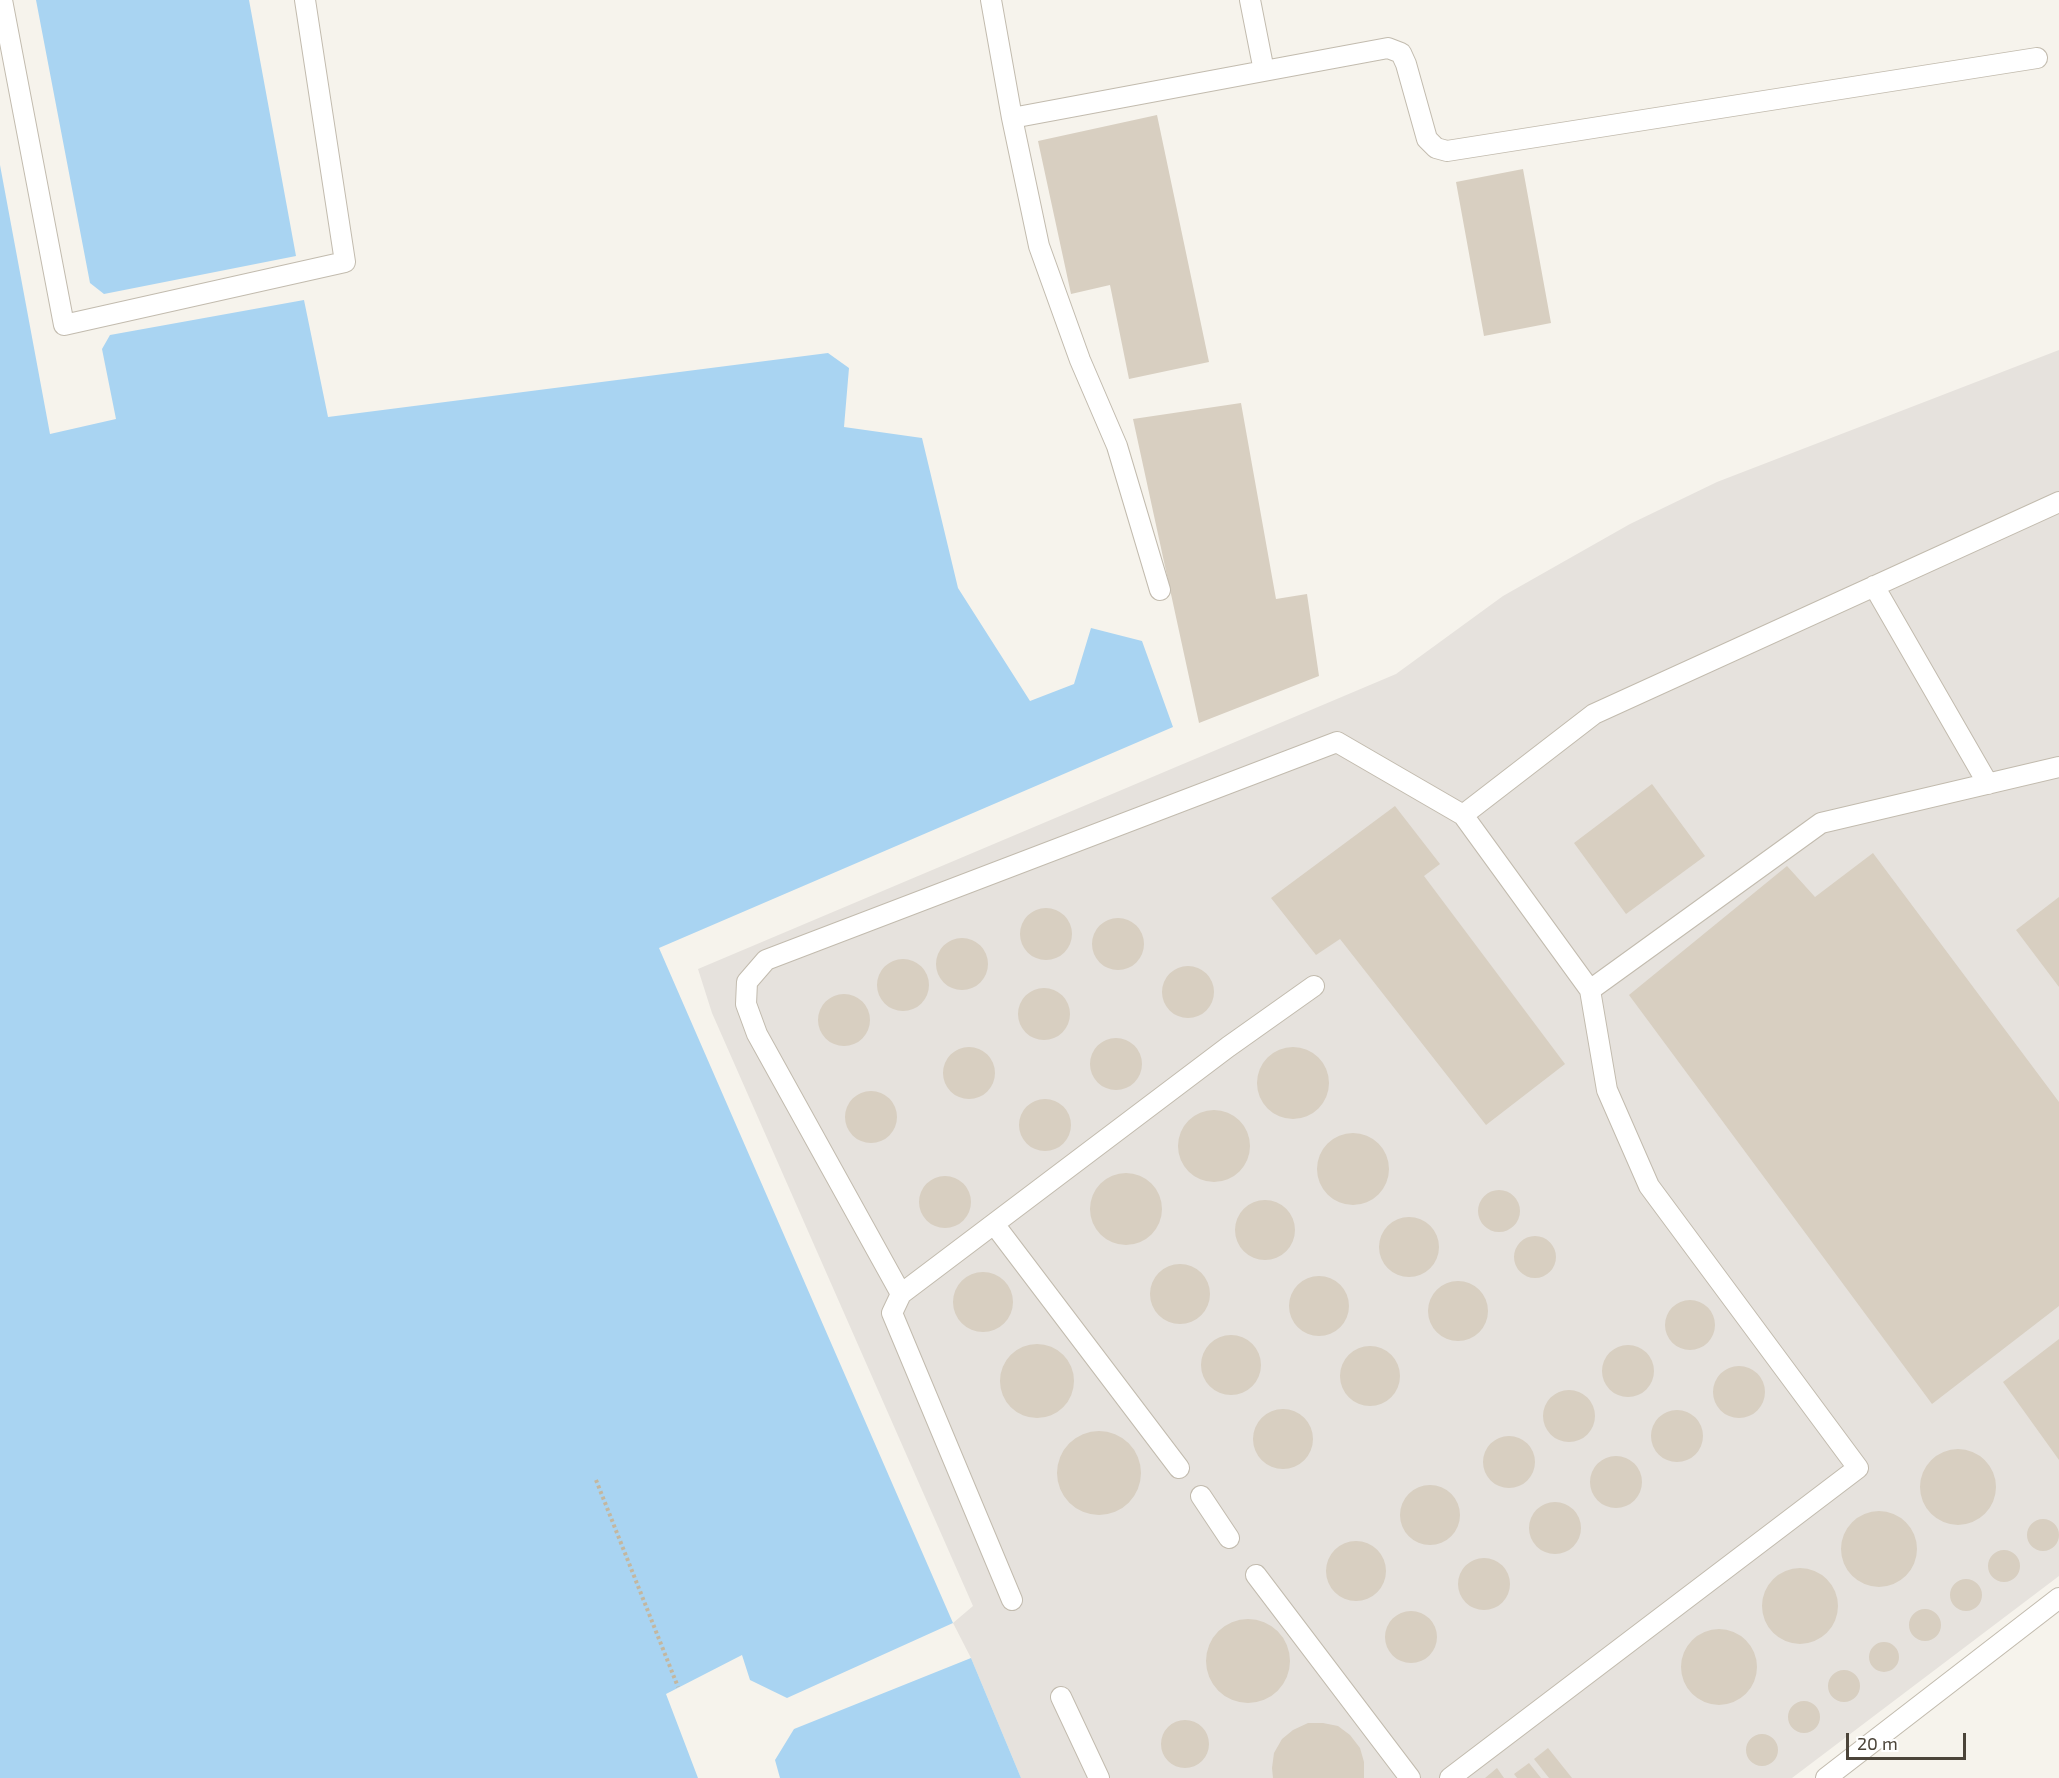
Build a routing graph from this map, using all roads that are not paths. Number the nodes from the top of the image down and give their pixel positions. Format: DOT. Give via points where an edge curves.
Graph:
graph roads {
  1 [pos="2,0"];
  2 [pos="305,0"];
  3 [pos="991,0"];
  4 [pos="1250,0"];
  5 [pos="2037,58"];
  6 [pos="1264,71"];
  7 [pos="1012,118"];
  8 [pos="2059,502"];
  9 [pos="1874,586"];
  10 [pos="1160,590"];
  11 [pos="2059,767"];
  12 [pos="1988,784"];
  13 [pos="1463,815"];
  14 [pos="1314,986"];
  15 [pos="1590,990"];
  16 [pos="994,1224"];
  17 [pos="901,1294"];
  18 [pos="1179,1468"];
  19 [pos="1201,1496"];
  20 [pos="1230,1538"];
  21 [pos="1256,1575"];
  22 [pos="2059,1598"];
  23 [pos="1012,1600"];
  24 [pos="1061,1697"];
  25 [pos="1099,1778"];
  26 [pos="1410,1778"];
  27 [pos="1450,1778"];
  28 [pos="1826,1778"];
  1 -- 2 [label="lane" via="64,325 345,262"];
  3 -- 7 [label="lane"];
  4 -- 6 [label="lane"];
  5 -- 6 [label="lane" via="1448,151 1436,148 1427,139 1401,53 1388,48"];
  6 -- 7 [label="lane"];
  7 -- 10 [label="lane" via="1039,246 1080,360 1117,446"];
  8 -- 9 [label="lane"];
  9 -- 12 [label="lane"];
  9 -- 13 [label="lane" via="1594,714"];
  11 -- 12 [label="lane"];
  12 -- 15 [label="lane" via="1821,823"];
  13 -- 15 [label="lane"];
  13 -- 17 [label="lane" via="1337,742 766,960 747,982 746,1004 757,1035"];
  14 -- 16 [label="lane"];
  15 -- 27 [label="lane" via="1607,1090 1649,1186 1858,1468"];
  16 -- 17 [label="lane"];
  16 -- 18 [label="lane"];
  17 -- 23 [label="lane" via="892,1312"];
  19 -- 20 [label="lane"];
  21 -- 26 [label="lane"];
  22 -- 28 [label="lane"];
  24 -- 25 [label="lane"];
}
